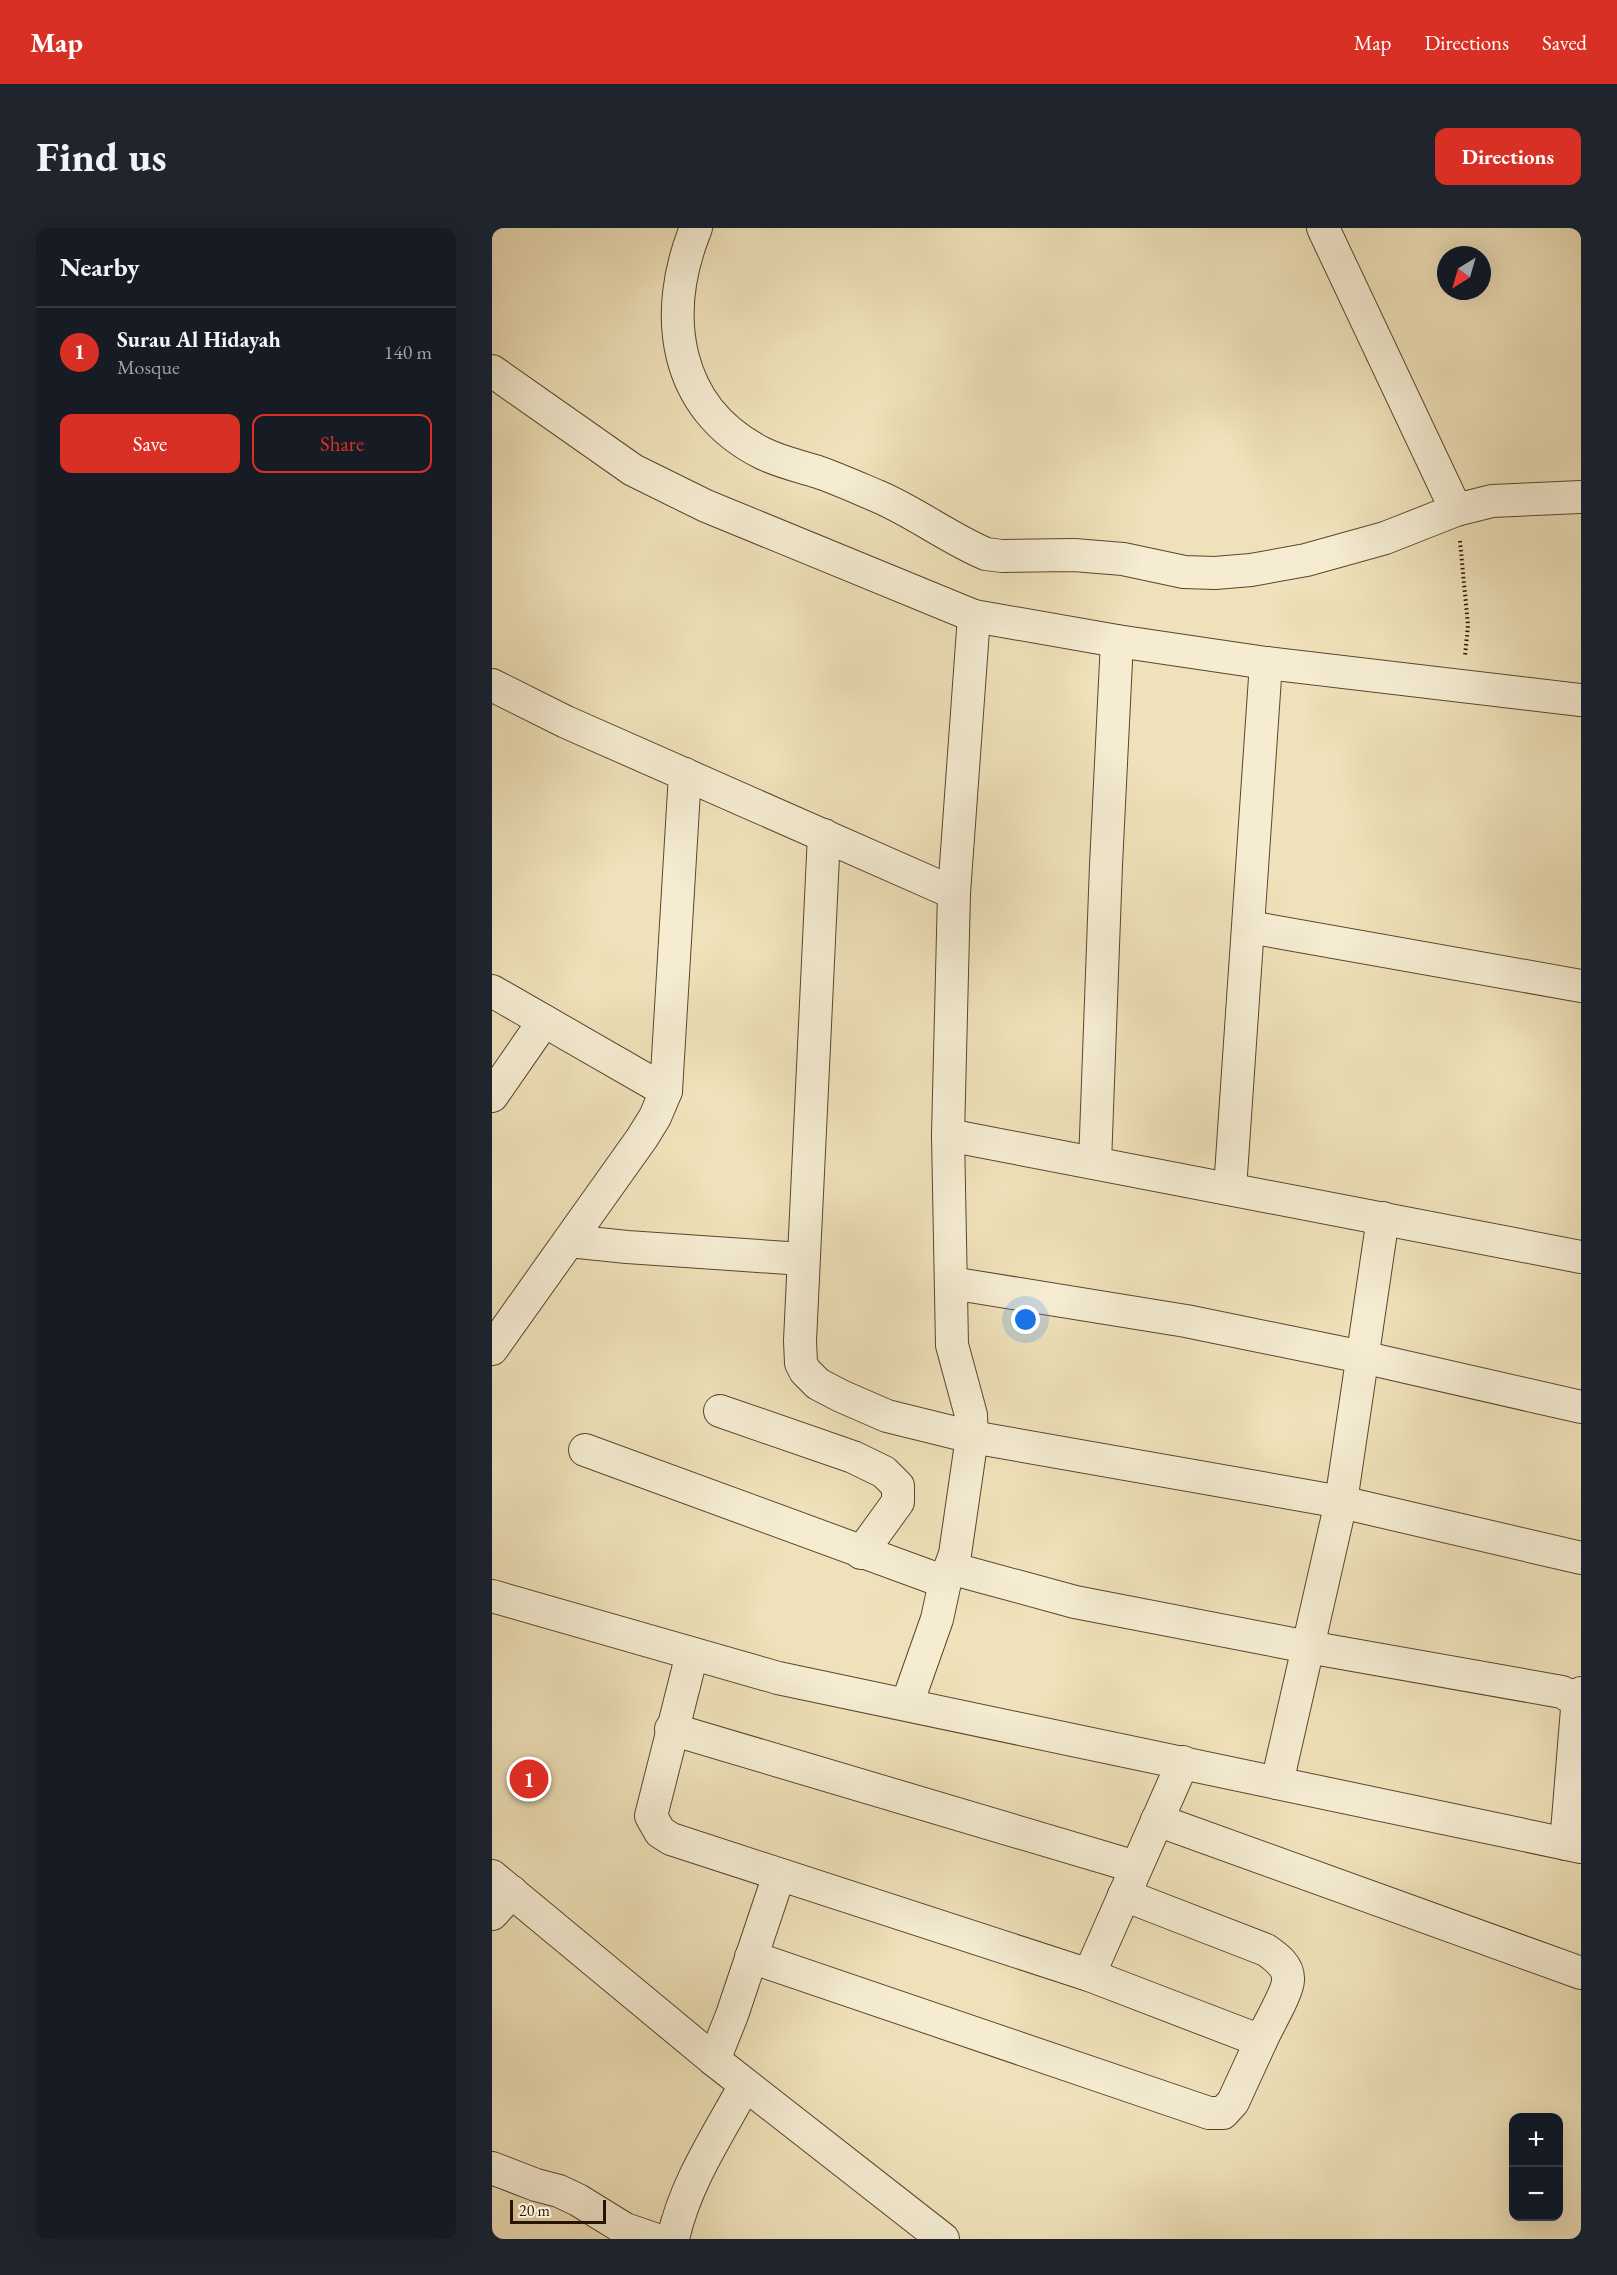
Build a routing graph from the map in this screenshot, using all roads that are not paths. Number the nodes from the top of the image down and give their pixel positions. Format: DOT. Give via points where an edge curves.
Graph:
graph roads {
  1 [pos="696,228"];
  2 [pos="1323,228"];
  3 [pos="492,371"];
  4 [pos="1581,497"];
  5 [pos="1456,510"];
  6 [pos="974,616"];
  7 [pos="1117,641"];
  8 [pos="1266,663"];
  9 [pos="492,685"];
  10 [pos="1581,700"];
  11 [pos="685,774"];
  12 [pos="824,835"];
  13 [pos="954,893"];
  14 [pos="1249,927"];
  15 [pos="1581,986"];
  16 [pos="492,991"];
  17 [pos="544,1021"];
  18 [pos="666,1091"];
  19 [pos="492,1096"];
  20 [pos="948,1135"];
  21 [pos="1095,1163"];
  22 [pos="1230,1189"];
  23 [pos="1383,1218"];
  24 [pos="569,1241"];
  25 [pos="1581,1257"];
  26 [pos="803,1259"];
  27 [pos="951,1283"];
  28 [pos="492,1349"];
  29 [pos="1362,1358"];
  30 [pos="1581,1407"];
  31 [pos="720,1411"];
  32 [pos="972,1437"];
  33 [pos="585,1450"];
  34 [pos="1341,1502"];
  35 [pos="861,1553"];
  36 [pos="1581,1558"];
  37 [pos="948,1575"];
  38 [pos="492,1596"];
  39 [pos="1308,1647"];
  40 [pos="692,1654"];
  41 [pos="1579,1701"];
  42 [pos="907,1704"];
  43 [pos="672,1729"];
  44 [pos="1183,1762"];
  45 [pos="1277,1783"];
  46 [pos="1157,1820"];
  47 [pos="1573,1845"];
  48 [pos="1136,1867"];
  49 [pos="779,1875"];
  50 [pos="499,1894"];
  51 [pos="1124,1895"];
  52 [pos="752,1957"];
  53 [pos="1581,1973"];
  54 [pos="1089,1976"];
  55 [pos="1261,2041"];
  56 [pos="714,2060"];
  57 [pos="745,2085"];
  58 [pos="492,2168"];
  59 [pos="654,2239"];
  60 [pos="673,2239"];
  61 [pos="943,2239"];
  1 -- 5 [label="street" via="678,293 679,339 686,368 717,422 768,456 879,497 986,554 1074,555 1184,572 1251,570 1306,560 1384,538"];
  2 -- 5 [label="street"];
  3 -- 6 [label="street" via="610,455 666,488"];
  4 -- 5 [label="street" via="1492,501"];
  6 -- 7 [label="street"];
  6 -- 13 [label="street"];
  7 -- 8 [label="street"];
  7 -- 21 [label="street"];
  8 -- 10 [label="street"];
  8 -- 14 [label="street"];
  9 -- 11 [label="street"];
  11 -- 12 [label="street"];
  11 -- 18 [label="street"];
  12 -- 13 [label="street"];
  12 -- 26 [label="street"];
  13 -- 20 [label="street"];
  14 -- 15 [label="street"];
  14 -- 22 [label="street"];
  16 -- 17 [label="street"];
  17 -- 18 [label="street"];
  17 -- 19 [label="street"];
  18 -- 24 [label="street" via="642,1138"];
  20 -- 21 [label="street"];
  20 -- 27 [label="street"];
  21 -- 22 [label="street"];
  22 -- 23 [label="street"];
  23 -- 25 [label="street"];
  23 -- 29 [label="street"];
  24 -- 26 [label="street"];
  24 -- 28 [label="street"];
  26 -- 32 [label="street" via="800,1341 805,1371 818,1384 887,1416"];
  27 -- 29 [label="street" via="1186,1321"];
  27 -- 32 [label="street" via="952,1345 971,1415"];
  29 -- 30 [label="street"];
  29 -- 34 [label="street"];
  31 -- 35 [label="street" via="853,1457 884,1472 898,1486 898,1502"];
  32 -- 34 [label="street"];
  32 -- 37 [label="street" via="955,1554"];
  33 -- 35 [label="street"];
  34 -- 36 [label="street"];
  34 -- 39 [label="street"];
  35 -- 37 [label="street"];
  37 -- 39 [label="street"];
  37 -- 42 [label="street"];
  38 -- 40 [label="street"];
  39 -- 41 [label="street" via="1562,1692"];
  39 -- 45 [label="street"];
  40 -- 42 [label="street" via="778,1678"];
  40 -- 43 [label="street"];
  41 -- 47 [label="street"];
  42 -- 44 [label="street"];
  43 -- 48 [label="street"];
  43 -- 49 [label="street" via="651,1816 654,1825 671,1839"];
  44 -- 45 [label="street"];
  44 -- 46 [label="street"];
  45 -- 47 [label="street"];
  46 -- 48 [label="street"];
  46 -- 53 [label="street"];
  48 -- 51 [label="street"];
  49 -- 52 [label="street"];
  49 -- 54 [label="street"];
  50 -- 56 [label="street"];
  51 -- 54 [label="street"];
  51 -- 55 [label="street" via="1266,1950 1279,1960 1288,1979"];
  52 -- 55 [label="street" via="1209,2113 1223,2113 1233,2102"];
  52 -- 56 [label="street"];
  54 -- 55 [label="street"];
  56 -- 57 [label="street"];
  57 -- 60 [label="street" via="690,2186"];
  57 -- 61 [label="street"];
  58 -- 59 [label="street" via="559,2191 625,2229"];
}
